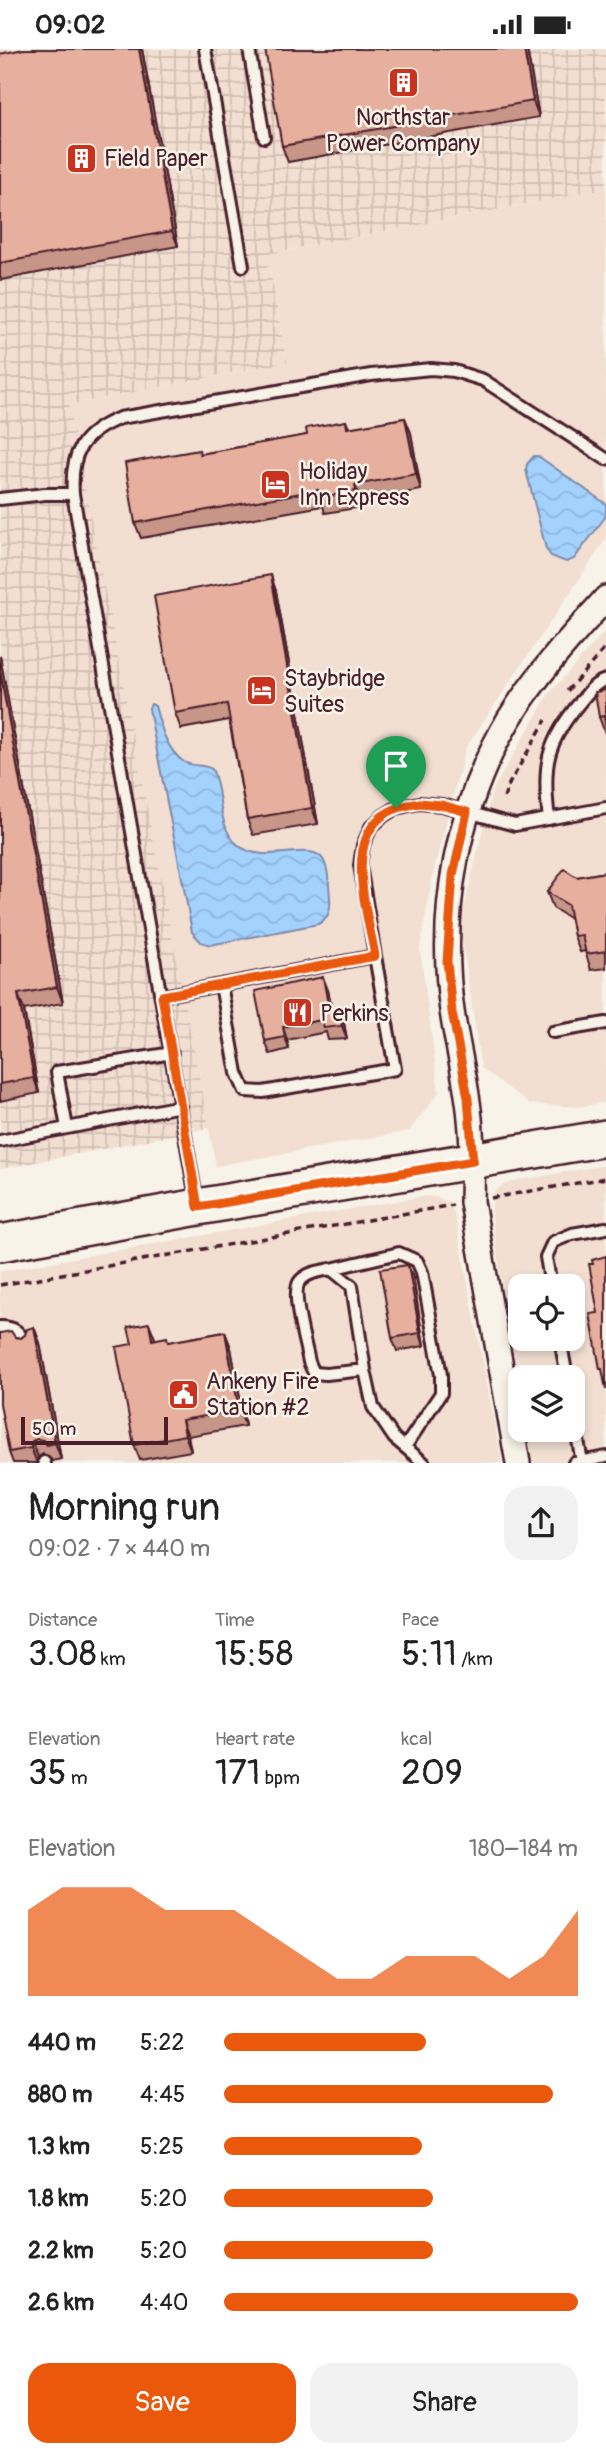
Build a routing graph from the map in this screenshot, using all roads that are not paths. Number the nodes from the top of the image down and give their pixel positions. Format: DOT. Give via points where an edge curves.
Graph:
graph roads {
  1 [pos="205,49"];
  2 [pos="249,49"];
  3 [pos="264,137"];
  4 [pos="243,267"];
  5 [pos="606,459"];
  6 [pos="73,494"];
  7 [pos="0,499"];
  8 [pos="606,599"];
  9 [pos="606,680"];
  10 [pos="606,808"];
  11 [pos="467,812"];
  12 [pos="549,819"];
  13 [pos="375,956"];
  14 [pos="221,985"];
  15 [pos="162,996"];
  16 [pos="606,1023"];
  17 [pos="553,1032"];
  18 [pos="172,1053"];
  19 [pos="181,1106"];
  20 [pos="67,1128"];
  21 [pos="606,1138"];
  22 [pos="0,1141"];
  23 [pos="473,1161"];
  24 [pos="198,1207"];
  25 [pos="606,1228"];
  26 [pos="0,1243"];
  27 [pos="331,1269"];
  28 [pos="549,1274"];
  29 [pos="0,1327"];
  30 [pos="24,1346"];
  31 [pos="365,1370"];
  32 [pos="576,1442"];
  33 [pos="405,1447"];
  34 [pos="606,1457"];
  35 [pos="578,1462"];
  36 [pos="424,1463"];
  37 [pos="518,1463"];
  1 -- 4 [label="lane"];
  2 -- 3 [label="lane"];
  5 -- 6 [label="lane" via="483,380 454,372 409,370 120,418 93,432 82,445 74,460"];
  6 -- 7 [label="lane"];
  6 -- 15 [label="lane"];
  8 -- 11 [label="street" via="510,718"];
  9 -- 12 [label="lane" via="597,682 568,716 550,750 544,783"];
  10 -- 12 [label="lane"];
  11 -- 12 [label="lane" via="515,825"];
  11 -- 13 [label="lane" via="419,803 396,808 371,827 360,865"];
  11 -- 23 [label="street" via="453,875 447,961"];
  13 -- 14 [label="lane"];
  13 -- 14 [label="lane" via="395,1069 263,1092 245,1091 237,1073"];
  14 -- 15 [label="lane"];
  15 -- 18 [label="lane"];
  16 -- 17 [label="lane"];
  18 -- 19 [label="lane"];
  18 -- 20 [label="lane" via="57,1072"];
  19 -- 20 [label="lane"];
  19 -- 24 [label="lane"];
  20 -- 22 [label="lane"];
  21 -- 23 [label="main road"];
  23 -- 24 [label="main road"];
  23 -- 37 [label="street" via="472,1202"];
  24 -- 26 [label="main road"];
  25 -- 28 [label="lane" via="553,1242 546,1257"];
  27 -- 31 [label="lane" via="352,1286"];
  27 -- 31 [label="lane" via="299,1281 295,1293 309,1362 314,1373"];
  27 -- 33 [label="lane" via="399,1253 417,1261 422,1272 442,1393"];
  29 -- 30 [label="lane" via="15,1328"];
  31 -- 33 [label="lane" via="373,1407"];
  32 -- 35 [label="lane"];
  33 -- 36 [label="lane"];
  34 -- 35 [label="lane"];
}
